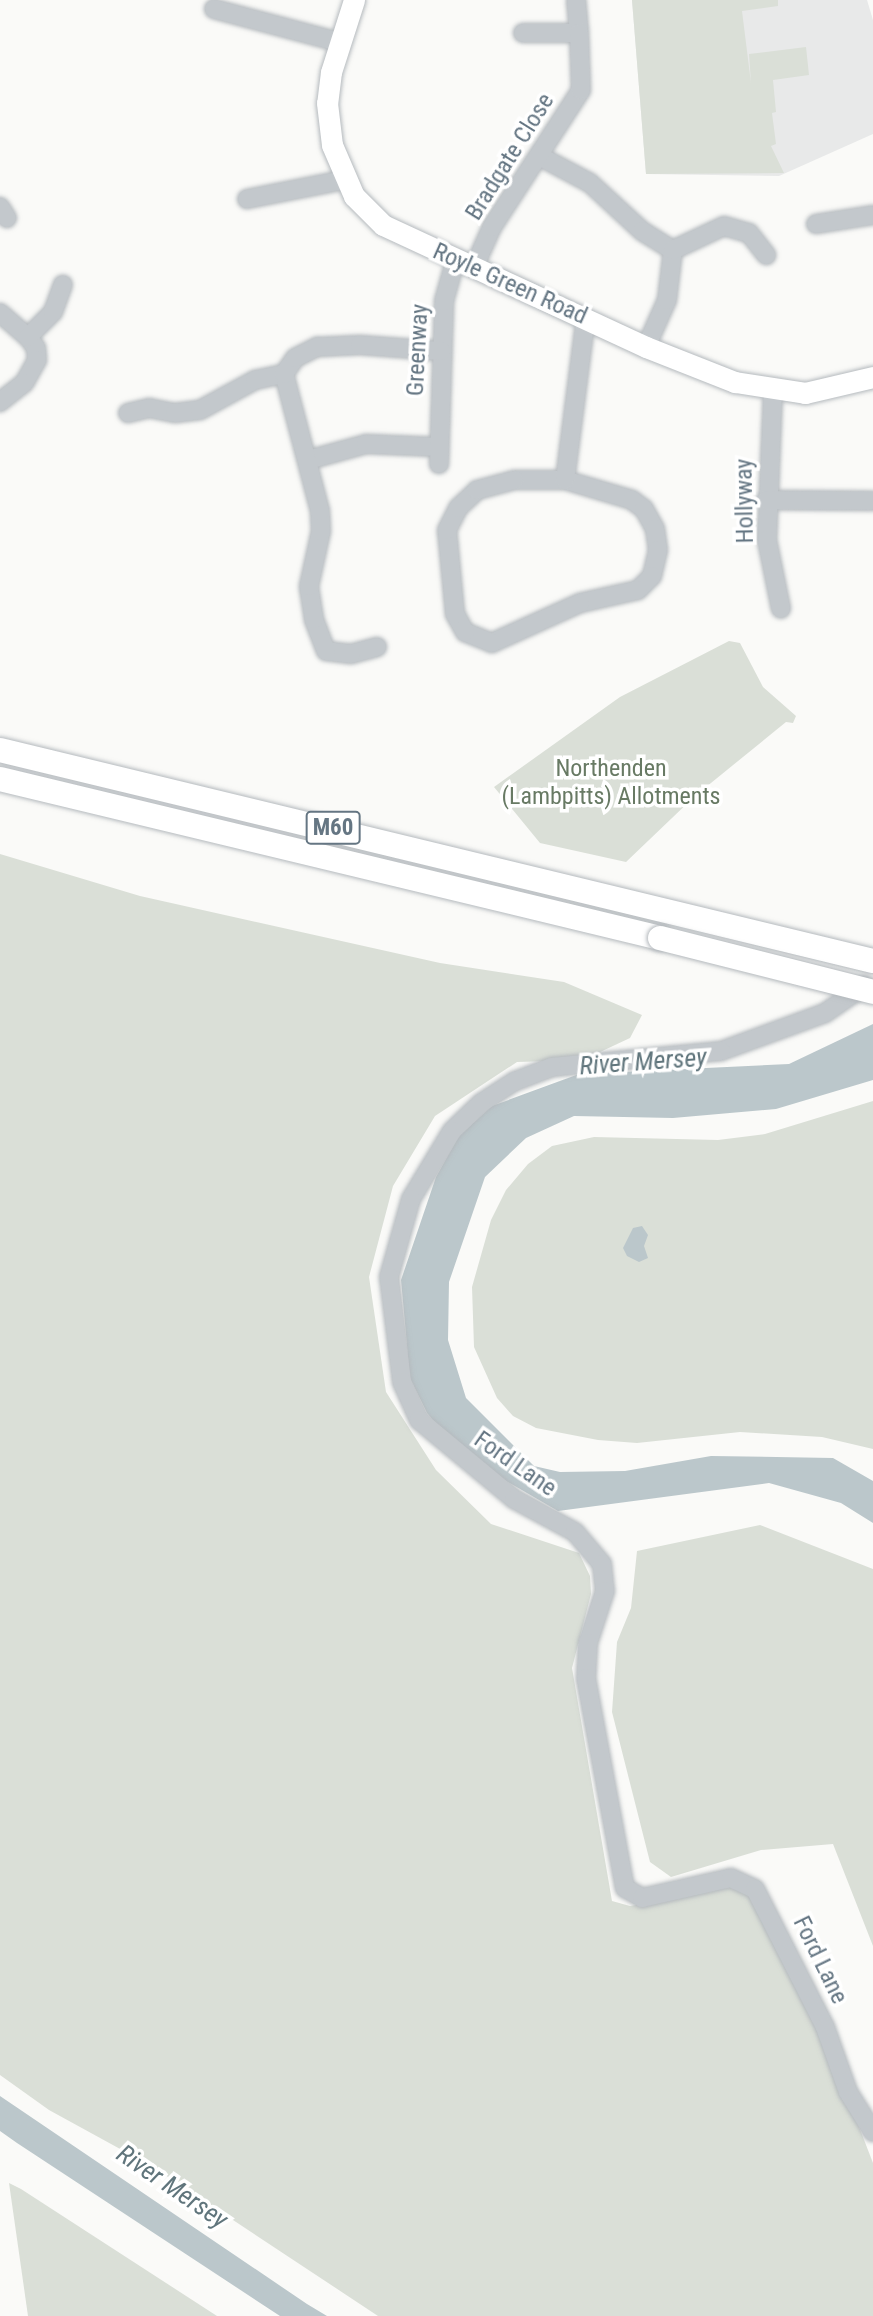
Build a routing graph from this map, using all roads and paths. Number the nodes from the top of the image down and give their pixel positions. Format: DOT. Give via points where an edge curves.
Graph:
graph roads {
  1 [pos="355,0"];
  2 [pos="576,0"];
  3 [pos="214,9"];
  4 [pos="523,33"];
  5 [pos="579,33"];
  6 [pos="339,42"];
  7 [pos="541,157"];
  8 [pos="344,180"];
  9 [pos="247,199"];
  10 [pos="873,215"];
  11 [pos="816,224"];
  12 [pos="673,250"];
  13 [pos="766,255"];
  14 [pos="466,261"];
  15 [pos="63,285"];
  16 [pos="0,313"];
  17 [pos="586,317"];
  18 [pos="28,337"];
  19 [pos="646,347"];
  20 [pos="441,351"];
  21 [pos="284,374"];
  22 [pos="873,377"];
  23 [pos="773,391"];
  24 [pos="0,402"];
  25 [pos="128,413"];
  26 [pos="307,460"];
  27 [pos="565,480"];
  28 [pos="766,500"];
  29 [pos="873,501"];
  30 [pos="781,609"];
  31 [pos="377,647"];
  32 [pos="0,750"];
  33 [pos="0,779"];
  34 [pos="873,961"];
  35 [pos="873,980"];
  36 [pos="873,992"];
  37 [pos="873,2132"];
  1 -- 6 [label="main road, Royle Green Road"];
  2 -- 5 [label="street, Bradgate Close"];
  3 -- 6 [label="street"];
  4 -- 5 [label="street"];
  5 -- 7 [label="street, Bradgate Close" via="581,90"];
  6 -- 8 [label="main road, Royle Green Road" via="327,103 332,145"];
  7 -- 12 [label="street" via="590,183 642,231"];
  7 -- 14 [label="street, Bradgate Close"];
  8 -- 9 [label="street"];
  8 -- 14 [label="main road, Royle Green Road" via="383,225"];
  10 -- 11 [label="street"];
  12 -- 13 [label="street" via="724,226 761,235"];
  12 -- 19 [label="street" via="667,300"];
  14 -- 17 [label="main road, Royle Green Road"];
  14 -- 20 [label="street, Greenway" via="444,301"];
  15 -- 18 [label="street" via="53,312"];
  16 -- 18 [label="street"];
  17 -- 19 [label="main road, Royle Green Road"];
  17 -- 27 [label="street"];
  18 -- 24 [label="street" via="36,348 32,372"];
  19 -- 23 [label="main road, Royle Green Road" via="735,382"];
  20 -- 21 [label="street" via="317,347 295,358"];
  20 -- 26 [label="street, Greenway" via="439,456 366,444"];
  21 -- 25 [label="street" via="255,380 200,410 174,414 149,408"];
  21 -- 26 [label="street"];
  22 -- 23 [label="main road, Royle Green Road" via="805,393"];
  23 -- 28 [label="street, Hollyway"];
  26 -- 31 [label="street" via="321,531 309,586 314,620 326,651 351,654"];
  27 -- 27 [label="street" via="632,500 644,509 659,550 652,576 638,590 580,603 492,643 473,637 458,624 455,614 445,542 451,519 467,498 492,483"];
  28 -- 29 [label="street"];
  28 -- 30 [label="street, Hollyway" via="767,540"];
  32 -- 34 [label="highway, M60"];
  33 -- 36 [label="highway, M60, bridge"];
  35 -- 37 [label="street, Ford Lane" via="825,1013 721,1051 552,1067 514,1081 452,1131 411,1199 389,1277 402,1382 419,1420 514,1499 575,1532 602,1564 605,1591 588,1643 586,1678 625,1888 642,1898 731,1878 755,1889 825,2027 834,2063 848,2092"];
}
